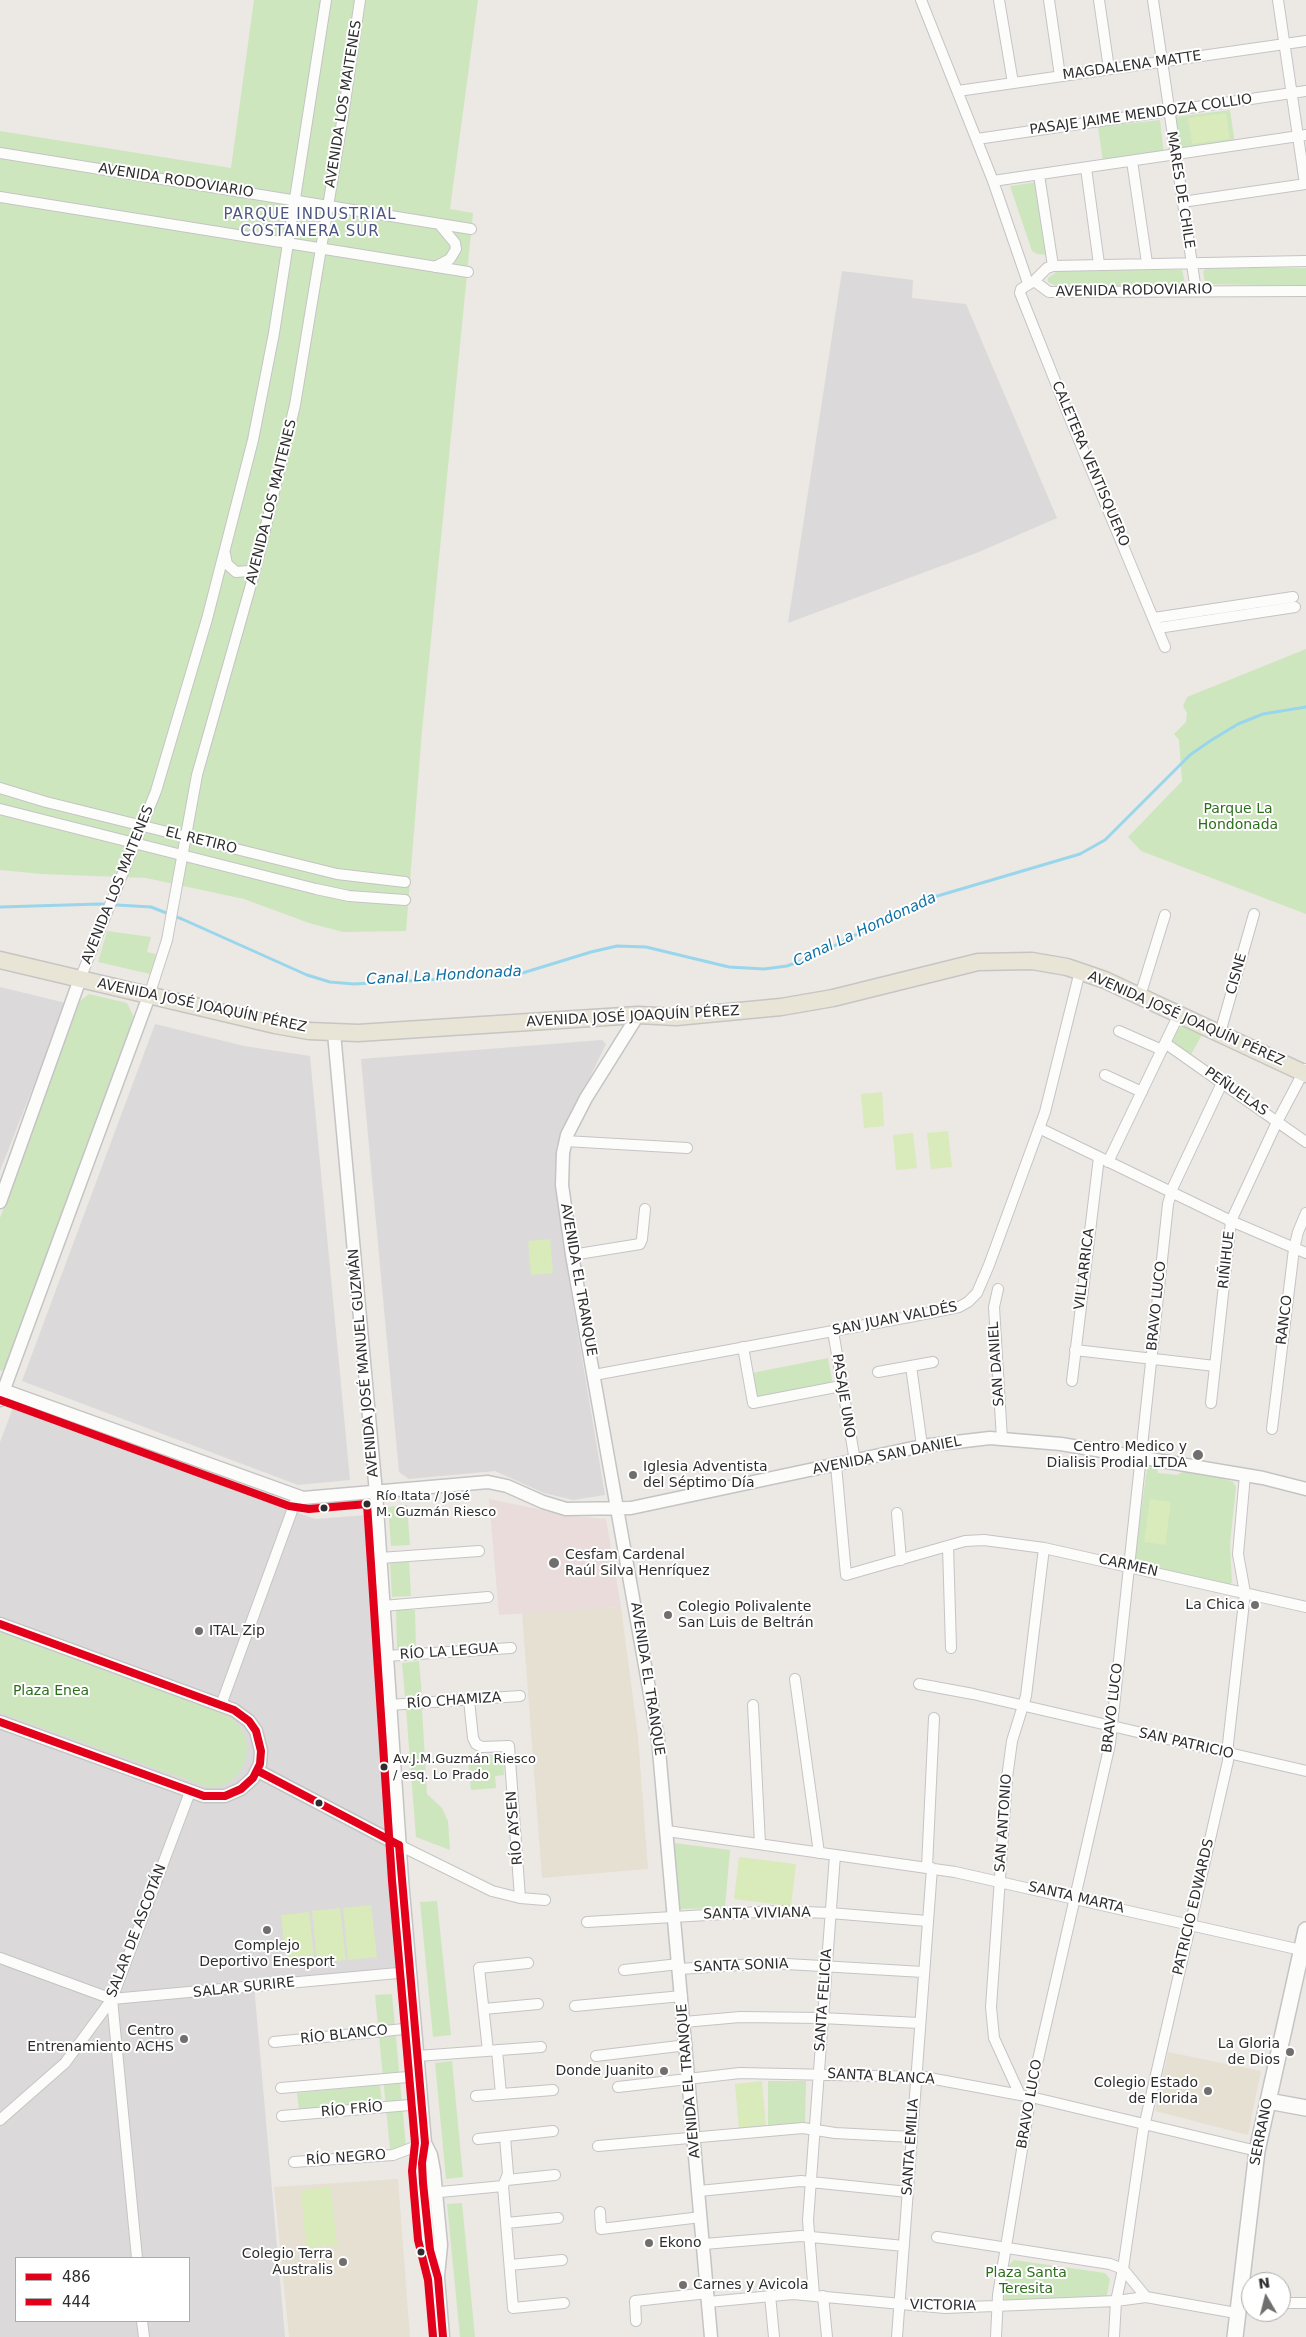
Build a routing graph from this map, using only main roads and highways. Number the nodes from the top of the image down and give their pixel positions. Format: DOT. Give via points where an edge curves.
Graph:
graph roads {
  1 [pos="0,960"];
  2 [pos="1305,1071"];
  3 [pos="1306,1930"];
  4 [pos="1268,2101"];
  5 [pos="1306,2108"];
  6 [pos="1245,2272"];
  7 [pos="1241,2310"];
  8 [pos="1235,2337"];
  1 -- 2 [label="main road, AVENIDA JOSÉ JOAQUÍN PÉREZ" via="275,1025 334,1033 380,1033 638,1015 676,1017 806,1004 978,962 1032,961 1080,971"];
  3 -- 4 [label="main road, SERRANO"];
  4 -- 5 [label="main road"];
  4 -- 6 [label="main road, SERRANO" via="1257,2151"];
  7 -- 8 [label="main road, SERRANO"];
}
